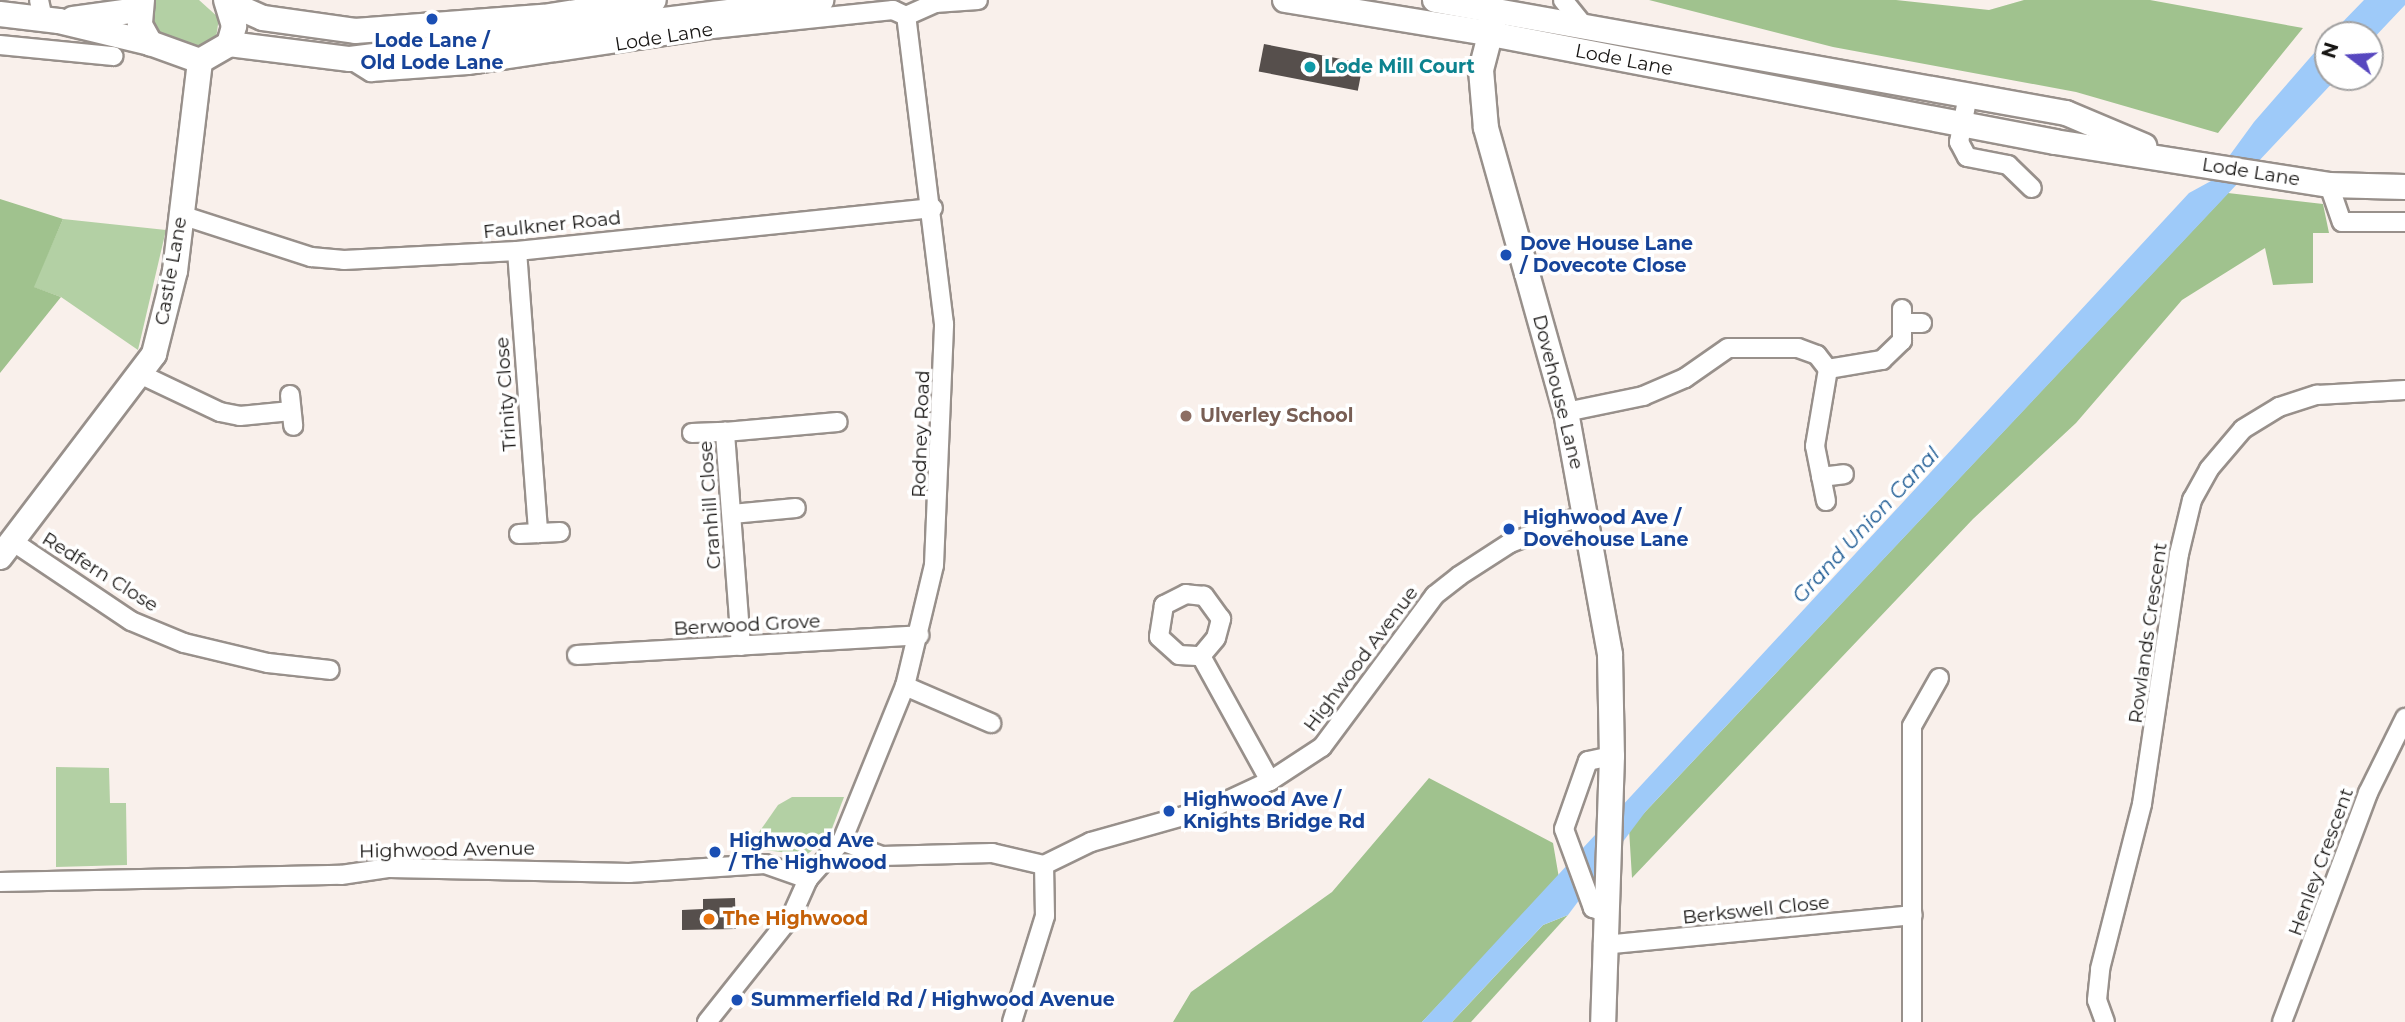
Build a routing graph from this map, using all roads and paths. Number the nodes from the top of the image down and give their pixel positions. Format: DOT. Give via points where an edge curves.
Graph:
graph roads {
  1 [pos="654,0"];
  2 [pos="821,0"];
  3 [pos="978,0"];
  4 [pos="1284,0"];
  5 [pos="1435,0"];
  6 [pos="1563,0"];
  7 [pos="228,1"];
  8 [pos="752,4"];
  9 [pos="140,5"];
  10 [pos="588,5"];
  11 [pos="47,13"];
  12 [pos="0,14"];
  13 [pos="1494,15"];
  14 [pos="906,16"];
  15 [pos="1585,27"];
  16 [pos="150,43"];
  17 [pos="229,44"];
  18 [pos="0,45"];
  19 [pos="113,56"];
  20 [pos="350,59"];
  21 [pos="200,61"];
  22 [pos="1968,95"];
  23 [pos="1963,122"];
  24 [pos="2174,159"];
  25 [pos="2329,184"];
  26 [pos="2405,187"];
  27 [pos="2032,188"];
  28 [pos="933,208"];
  29 [pos="181,215"];
  30 [pos="2405,222"];
  31 [pos="517,251"];
  32 [pos="1922,323"];
  33 [pos="1828,369"];
  34 [pos="142,375"];
  35 [pos="2405,390"];
  36 [pos="291,411"];
  37 [pos="1566,412"];
  38 [pos="838,422"];
  39 [pos="725,432"];
  40 [pos="692,433"];
  41 [pos="1844,474"];
  42 [pos="1821,477"];
  43 [pos="1826,501"];
  44 [pos="796,509"];
  45 [pos="1586,513"];
  46 [pos="732,514"];
  47 [pos="560,532"];
  48 [pos="538,533"];
  49 [pos="519,534"];
  50 [pos="6,549"];
  51 [pos="919,635"];
  52 [pos="741,646"];
  53 [pos="577,655"];
  54 [pos="1201,656"];
  55 [pos="330,670"];
  56 [pos="1939,678"];
  57 [pos="905,686"];
  58 [pos="2405,718"];
  59 [pos="991,723"];
  60 [pos="1612,757"];
  61 [pos="1270,781"];
  62 [pos="842,841"];
  63 [pos="1044,865"];
  64 [pos="808,879"];
  65 [pos="0,883"];
  66 [pos="1604,912"];
  67 [pos="1913,915"];
  68 [pos="1603,945"];
  69 [pos="708,1022"];
  70 [pos="1012,1022"];
  71 [pos="1603,1022"];
  72 [pos="1912,1022"];
  73 [pos="2105,1022"];
  74 [pos="2282,1022"];
  1 -- 10 [label="main road, Lode Lane"];
  2 -- 8 [label="main road, Lode Lane"];
  3 -- 14 [label="street, Lode Lane" via="935,3"];
  4 -- 13 [label="main road, Lode Lane"];
  5 -- 13 [label="main road, Lode Lane"];
  6 -- 15 [label="street"];
  7 -- 10 [label="main road, Lode Lane" via="263,18 355,31 467,25"];
  7 -- 17 [label="main road" via="234,26"];
  8 -- 20 [label="main road, Lode Lane"];
  9 -- 11 [label="main road"];
  9 -- 16 [label="main road"];
  11 -- 12 [label="main road"];
  11 -- 16 [label="main road"];
  13 -- 15 [label="main road, Lode Lane"];
  13 -- 23 [label="main road, Lode Lane"];
  13 -- 37 [label="main road, Dovehouse Lane" via="1481,69 1486,128"];
  14 -- 20 [label="street, Lode Lane" via="893,10 712,29 468,65 371,72"];
  14 -- 28 [label="street, Rodney Road"];
  15 -- 22 [label="main road, Lode Lane"];
  16 -- 21 [label="main road"];
  17 -- 20 [label="main road, Lode Lane"];
  17 -- 21 [label="main road"];
  18 -- 19 [label="street"];
  21 -- 29 [label="main road, Castle Lane"];
  22 -- 23 [label="street"];
  22 -- 24 [label="main road, Lode Lane" via="2066,113"];
  23 -- 24 [label="main road, Lode Lane"];
  23 -- 27 [label="street" via="1959,142 1967,157 2008,165"];
  24 -- 25 [label="main road, Lode Lane"];
  25 -- 26 [label="main road, Lode Lane"];
  25 -- 30 [label="street" via="2342,222"];
  28 -- 31 [label="street, Faulkner Road"];
  28 -- 51 [label="street, Rodney Road" via="944,324 943,425 934,565"];
  29 -- 31 [label="street, Faulkner Road" via="312,257"];
  29 -- 34 [label="main road, Castle Lane" via="165,320"];
  31 -- 48 [label="street, Trinity Close"];
  32 -- 33 [label="street" via="1902,316 1902,341 1894,354"];
  33 -- 37 [label="street" via="1817,355 1798,348 1728,348 1685,378 1643,396"];
  33 -- 42 [label="street" via="1815,446"];
  34 -- 36 [label="street" via="220,412 240,416"];
  34 -- 50 [label="main road, Castle Lane"];
  35 -- 73 [label="street, Rowlands Crescent" via="2317,395 2279,407 2243,429 2209,470 2192,500 2179,554 2142,804 2100,969 2097,1000"];
  37 -- 45 [label="main road, Dovehouse Lane"];
  38 -- 39 [label="street, Cranhill Close"];
  39 -- 40 [label="street"];
  39 -- 46 [label="street, Cranhill Close"];
  41 -- 42 [label="street"];
  42 -- 43 [label="street"];
  44 -- 46 [label="street"];
  45 -- 60 [label="main road, Dovehouse Lane" via="1609,654"];
  45 -- 61 [label="street, Highwood Avenue" via="1510,543 1435,595 1339,729"];
  46 -- 52 [label="street, Cranhill Close"];
  47 -- 48 [label="street"];
  48 -- 49 [label="street"];
  50 -- 55 [label="street, Redfern Close" via="131,621 184,643 268,663"];
  51 -- 52 [label="street, Berwood Grove"];
  51 -- 57 [label="street, Rodney Road"];
  52 -- 53 [label="street, Berwood Grove"];
  54 -- 61 [label="street"];
  56 -- 67 [label="street" via="1912,726"];
  57 -- 59 [label="street"];
  57 -- 62 [label="street, Rodney Road"];
  58 -- 74 [label="street, Henley Crescent" via="2368,793"];
  60 -- 66 [label="main road, Dovehouse Lane"];
  60 -- 66 [label="street" via="1588,761 1564,835 1589,885 1593,908"];
  61 -- 63 [label="street, Highwood Avenue" via="1152,828 1071,849"];
  62 -- 63 [label="street" via="882,856 992,853"];
  62 -- 64 [label="street, Rodney Road"];
  63 -- 70 [label="street" via="1045,916"];
  64 -- 65 [label="street, Highwood Avenue" via="765,864 629,873 388,868 341,875"];
  64 -- 69 [label="street, Rodney Road" via="792,915"];
  66 -- 68 [label="main road, Dovehouse Lane"];
  67 -- 68 [label="street, Berkswell Close"];
  67 -- 72 [label="street"];
  68 -- 71 [label="main road, Dovehouse Lane"];
}
